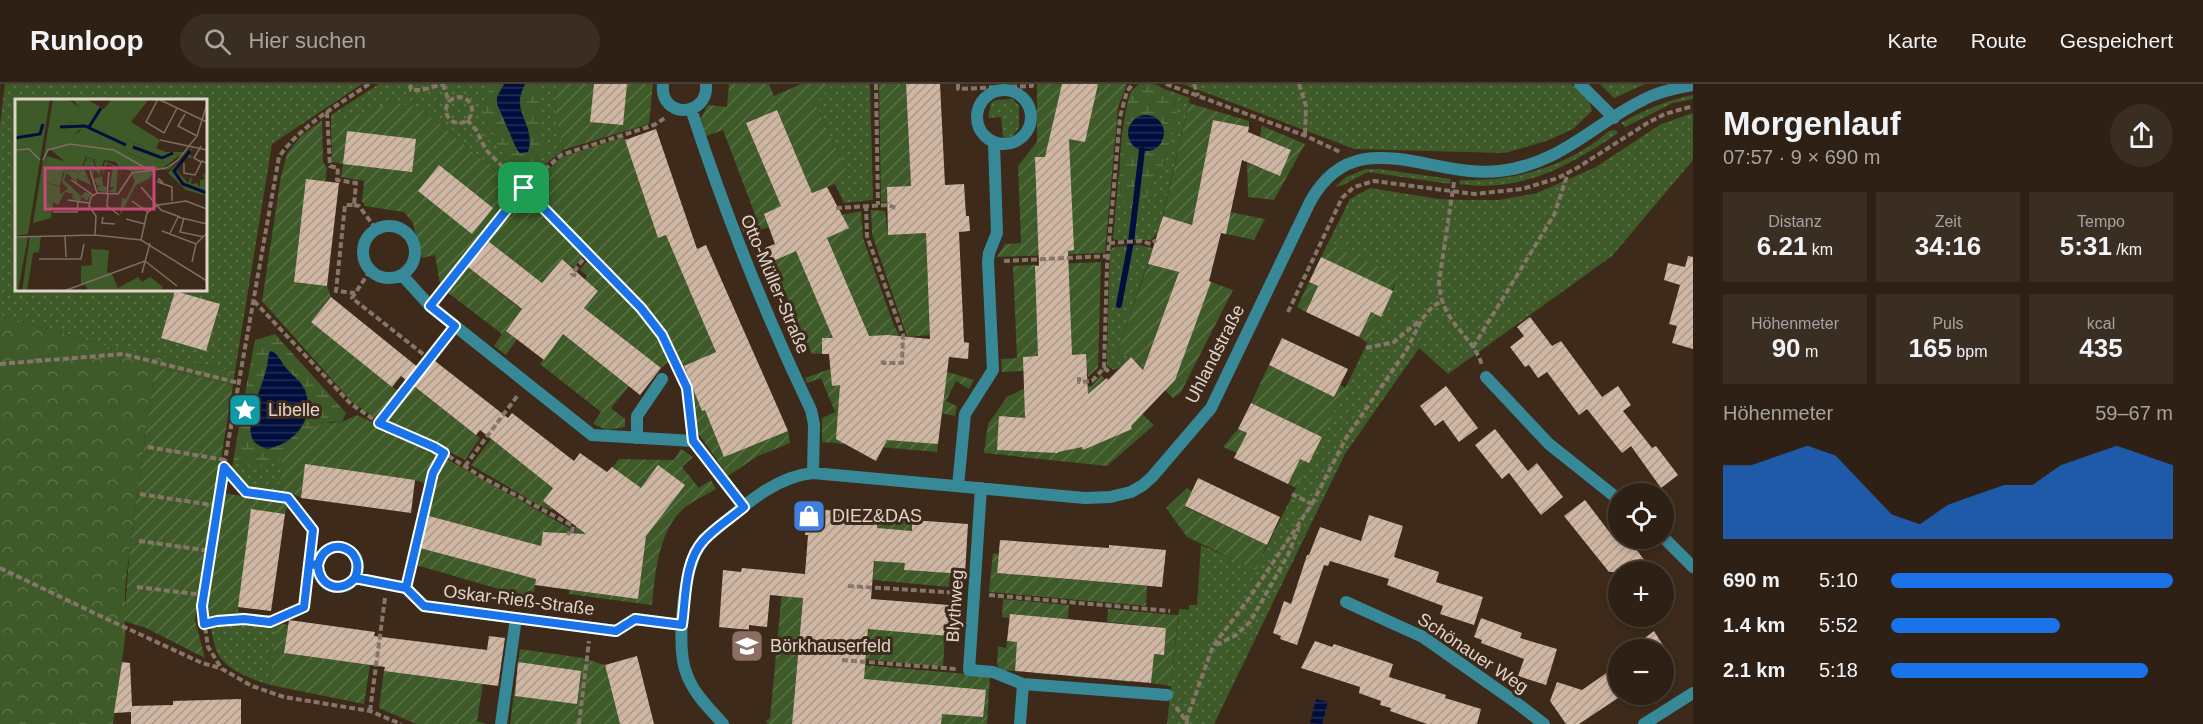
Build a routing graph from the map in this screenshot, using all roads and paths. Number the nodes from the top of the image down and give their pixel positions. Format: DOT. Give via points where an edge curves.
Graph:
graph roads {
  1 [pos="369,84"];
  2 [pos="443,84"];
  3 [pos="663,84"];
  4 [pos="706,84"];
  5 [pos="876,84"];
  6 [pos="958,84"];
  7 [pos="1032,84"];
  8 [pos="1133,84"];
  9 [pos="1166,84"];
  10 [pos="1194,84"];
  11 [pos="1299,84"];
  12 [pos="1580,84"];
  13 [pos="1693,85"];
  14 [pos="412,86"];
  15 [pos="1002,88"];
  16 [pos="1198,96"];
  17 [pos="449,102"];
  18 [pos="1693,106"];
  19 [pos="677,109"];
  20 [pos="691,110"];
  21 [pos="327,112"];
  22 [pos="1614,118"];
  23 [pos="467,120"];
  24 [pos="1305,136"];
  25 [pos="994,143"];
  26 [pos="1357,160"];
  27 [pos="1456,170"];
  28 [pos="1568,173"];
  29 [pos="524,188"];
  30 [pos="1453,192"];
  31 [pos="354,205"];
  32 [pos="866,205"];
  33 [pos="878,205"];
  34 [pos="836,208"];
  35 [pos="898,209"];
  36 [pos="376,229"];
  37 [pos="1156,240"];
  38 [pos="1109,243"];
  39 [pos="588,253"];
  40 [pos="1108,256"];
  41 [pos="988,262"];
  42 [pos="370,271"];
  43 [pos="402,275"];
  44 [pos="576,276"];
  45 [pos="355,293"];
  46 [pos="254,301"];
  47 [pos="1442,301"];
  48 [pos="430,306"];
  49 [pos="1288,312"];
  50 [pos="1422,319"];
  51 [pos="455,326"];
  52 [pos="1473,347"];
  53 [pos="1366,348"];
  54 [pos="428,358"];
  55 [pos="882,358"];
  56 [pos="0,364"];
  57 [pos="1104,368"];
  58 [pos="1111,373"];
  59 [pos="1079,377"];
  60 [pos="1486,377"];
  61 [pos="663,379"];
  62 [pos="527,382"];
  63 [pos="239,383"];
  64 [pos="379,423"];
  65 [pos="636,438"];
  66 [pos="693,441"];
  67 [pos="148,447"];
  68 [pos="444,453"];
  69 [pos="225,460"];
  70 [pos="464,466"];
  71 [pos="224,467"];
  72 [pos="813,474"];
  73 [pos="958,486"];
  74 [pos="981,488"];
  75 [pos="1608,491"];
  76 [pos="140,494"];
  77 [pos="1292,494"];
  78 [pos="1312,504"];
  79 [pos="218,506"];
  80 [pos="744,507"];
  81 [pos="1300,522"];
  82 [pos="567,533"];
  83 [pos="139,541"];
  84 [pos="1674,548"];
  85 [pos="211,551"];
  86 [pos="313,565"];
  87 [pos="1693,567"];
  88 [pos="0,568"];
  89 [pos="355,578"];
  90 [pos="387,584"];
  91 [pos="848,586"];
  92 [pos="137,587"];
  93 [pos="406,588"];
  94 [pos="974,593"];
  95 [pos="204,595"];
  96 [pos="1346,602"];
  97 [pos="1170,611"];
  98 [pos="516,618"];
  99 [pos="204,624"];
  100 [pos="682,625"];
  101 [pos="590,628"];
  102 [pos="1213,646"];
  103 [pos="842,660"];
  104 [pos="222,669"];
  105 [pos="969,670"];
  106 [pos="1023,684"];
  107 [pos="1693,693"];
  108 [pos="1167,695"];
  109 [pos="370,711"];
  110 [pos="1186,721"];
  111 [pos="401,724"];
  112 [pos="501,724"];
  113 [pos="579,724"];
  114 [pos="723,724"];
  115 [pos="1020,724"];
  116 [pos="1544,724"];
  117 [pos="1644,724"];
  1 -- 21 [label="path"];
  2 -- 14 [label="path" via="422,90 411,90"];
  2 -- 17 [label="path"];
  3 -- 19 [label="street" via="666,100"];
  4 -- 20 [label="street" via="702,101"];
  5 -- 33 [label="path"];
  6 -- 15 [label="path" via="958,89"];
  7 -- 15 [label="path"];
  8 -- 38 [label="path" via="1127,91 1120,117"];
  9 -- 16 [label="path"];
  10 -- 16 [label="path"];
  11 -- 24 [label="path" via="1306,106"];
  12 -- 22 [label="street"];
  13 -- 22 [label="street, Uhlandstraße" via="1658,93"];
  15 -- 25 [label="street" via="985,97 976,113 980,131"];
  15 -- 25 [label="street" via="1025,100 1030,125 1026,133 1011,143"];
  16 -- 24 [label="path"];
  17 -- 23 [label="path" via="448,117 459,123"];
  17 -- 23 [label="path" via="457,98 468,102 471,110"];
  18 -- 28 [label="path" via="1649,122"];
  19 -- 20 [label="street"];
  19 -- 29 [label="path" via="654,125 561,155"];
  20 -- 72 [label="street, Otto-Müller-Straße" via="740,250 811,410"];
  21 -- 31 [label="path" via="330,166 338,168 337,180 356,183"];
  21 -- 46 [label="path" via="290,140 279,157"];
  22 -- 27 [label="street, Uhlandstraße" via="1571,146 1518,168"];
  23 -- 29 [label="path" via="486,150"];
  24 -- 26 [label="path"];
  25 -- 41 [label="street" via="998,233"];
  26 -- 27 [label="street, Uhlandstraße" via="1385,157"];
  26 -- 74 [label="street, Uhlandstraße" via="1332,172 1320,184 1211,408 1152,477 1131,492 1099,498"];
  27 -- 30 [label="path"];
  28 -- 30 [label="path" via="1522,189"];
  28 -- 52 [label="path" via="1554,215"];
  29 -- 39 [label="path"];
  29 -- 48 [label="path"];
  30 -- 47 [label="path" via="1439,282"];
  30 -- 49 [label="path" via="1374,181 1347,192"];
  31 -- 36 [label="path" via="359,206"];
  31 -- 45 [label="path" via="345,205 336,291"];
  32 -- 33 [label="path"];
  32 -- 34 [label="path"];
  32 -- 55 [label="path" via="867,236 903,335 902,363 883,363"];
  33 -- 35 [label="path"];
  36 -- 42 [label="street" via="362,249"];
  36 -- 43 [label="street" via="400,228 412,239 413,263"];
  37 -- 38 [label="path" via="1151,244"];
  38 -- 40 [label="path"];
  39 -- 44 [label="path" via="572,274"];
  39 -- 66 [label="path" via="662,335 687,388"];
  40 -- 41 [label="path"];
  40 -- 57 [label="path"];
  41 -- 73 [label="street" via="993,370 965,414"];
  42 -- 43 [label="street" via="386,278"];
  42 -- 45 [label="path"];
  43 -- 48 [label="street"];
  45 -- 54 [label="path" via="352,298"];
  46 -- 63 [label="path"];
  46 -- 64 [label="path" via="351,404"];
  47 -- 50 [label="path"];
  47 -- 52 [label="path" via="1452,322"];
  48 -- 51 [label="street"];
  50 -- 53 [label="path" via="1394,342"];
  50 -- 78 [label="path" via="1406,351 1346,438"];
  51 -- 54 [label="path"];
  51 -- 62 [label="street"];
  52 -- 60 [label="path"];
  54 -- 64 [label="path"];
  56 -- 63 [label="path" via="123,354"];
  57 -- 58 [label="path"];
  57 -- 59 [label="path" via="1092,381 1079,382"];
  60 -- 75 [label="street" via="1549,444"];
  61 -- 65 [label="street" via="637,416"];
  62 -- 65 [label="street" via="592,435"];
  62 -- 70 [label="path"];
  63 -- 69 [label="path"];
  64 -- 68 [label="path"];
  65 -- 66 [label="street"];
  66 -- 80 [label="street"];
  67 -- 69 [label="path"];
  68 -- 70 [label="path"];
  68 -- 93 [label="path" via="433,473"];
  69 -- 71 [label="path"];
  70 -- 82 [label="path" via="573,526 572,534"];
  71 -- 79 [label="path"];
  71 -- 86 [label="path" via="246,492 288,498 313,530"];
  72 -- 73 [label="street, Uhlandstraße"];
  72 -- 80 [label="street, Uhlandstraße" via="778,483"];
  73 -- 74 [label="street, Uhlandstraße"];
  74 -- 94 [label="street, Blythweg"];
  76 -- 79 [label="path"];
  77 -- 78 [label="path"];
  78 -- 81 [label="path"];
  79 -- 85 [label="path"];
  80 -- 100 [label="street, Uhlandstraße" via="697,549"];
  81 -- 102 [label="path"];
  81 -- 102 [label="path" via="1288,555 1250,622 1236,635"];
  83 -- 85 [label="path"];
  84 -- 87 [label="street"];
  85 -- 95 [label="path"];
  86 -- 89 [label="street, Oskar-Rieß-Straße" via="332,586 345,586"];
  86 -- 89 [label="street" via="328,549 341,547 357,559"];
  86 -- 99 [label="path" via="304,607 270,622 244,619"];
  88 -- 104 [label="path" via="129,630"];
  89 -- 90 [label="street, Oskar-Rieß-Straße"];
  90 -- 93 [label="street, Oskar-Rieß-Straße"];
  90 -- 109 [label="path"];
  91 -- 94 [label="path"];
  92 -- 95 [label="path"];
  93 -- 98 [label="street, Oskar-Rieß-Straße" via="424,606"];
  94 -- 97 [label="path"];
  94 -- 105 [label="street, Blythweg"];
  95 -- 99 [label="path"];
  96 -- 116 [label="street, Schönauer Weg" via="1423,637"];
  98 -- 101 [label="street, Oskar-Rieß-Straße"];
  98 -- 112 [label="street"];
  99 -- 104 [label="path" via="208,647"];
  100 -- 101 [label="street, Oskar-Rieß-Straße" via="635,619 616,631"];
  100 -- 114 [label="street, Uhlandstraße" via="686,673"];
  101 -- 113 [label="path"];
  102 -- 110 [label="path"];
  103 -- 105 [label="path"];
  104 -- 109 [label="path" via="252,686 284,697"];
  105 -- 106 [label="street, Blythweg" via="993,672"];
  106 -- 108 [label="street, Blythweg"];
  106 -- 115 [label="street"];
  107 -- 117 [label="street"];
  109 -- 111 [label="path"];
}
